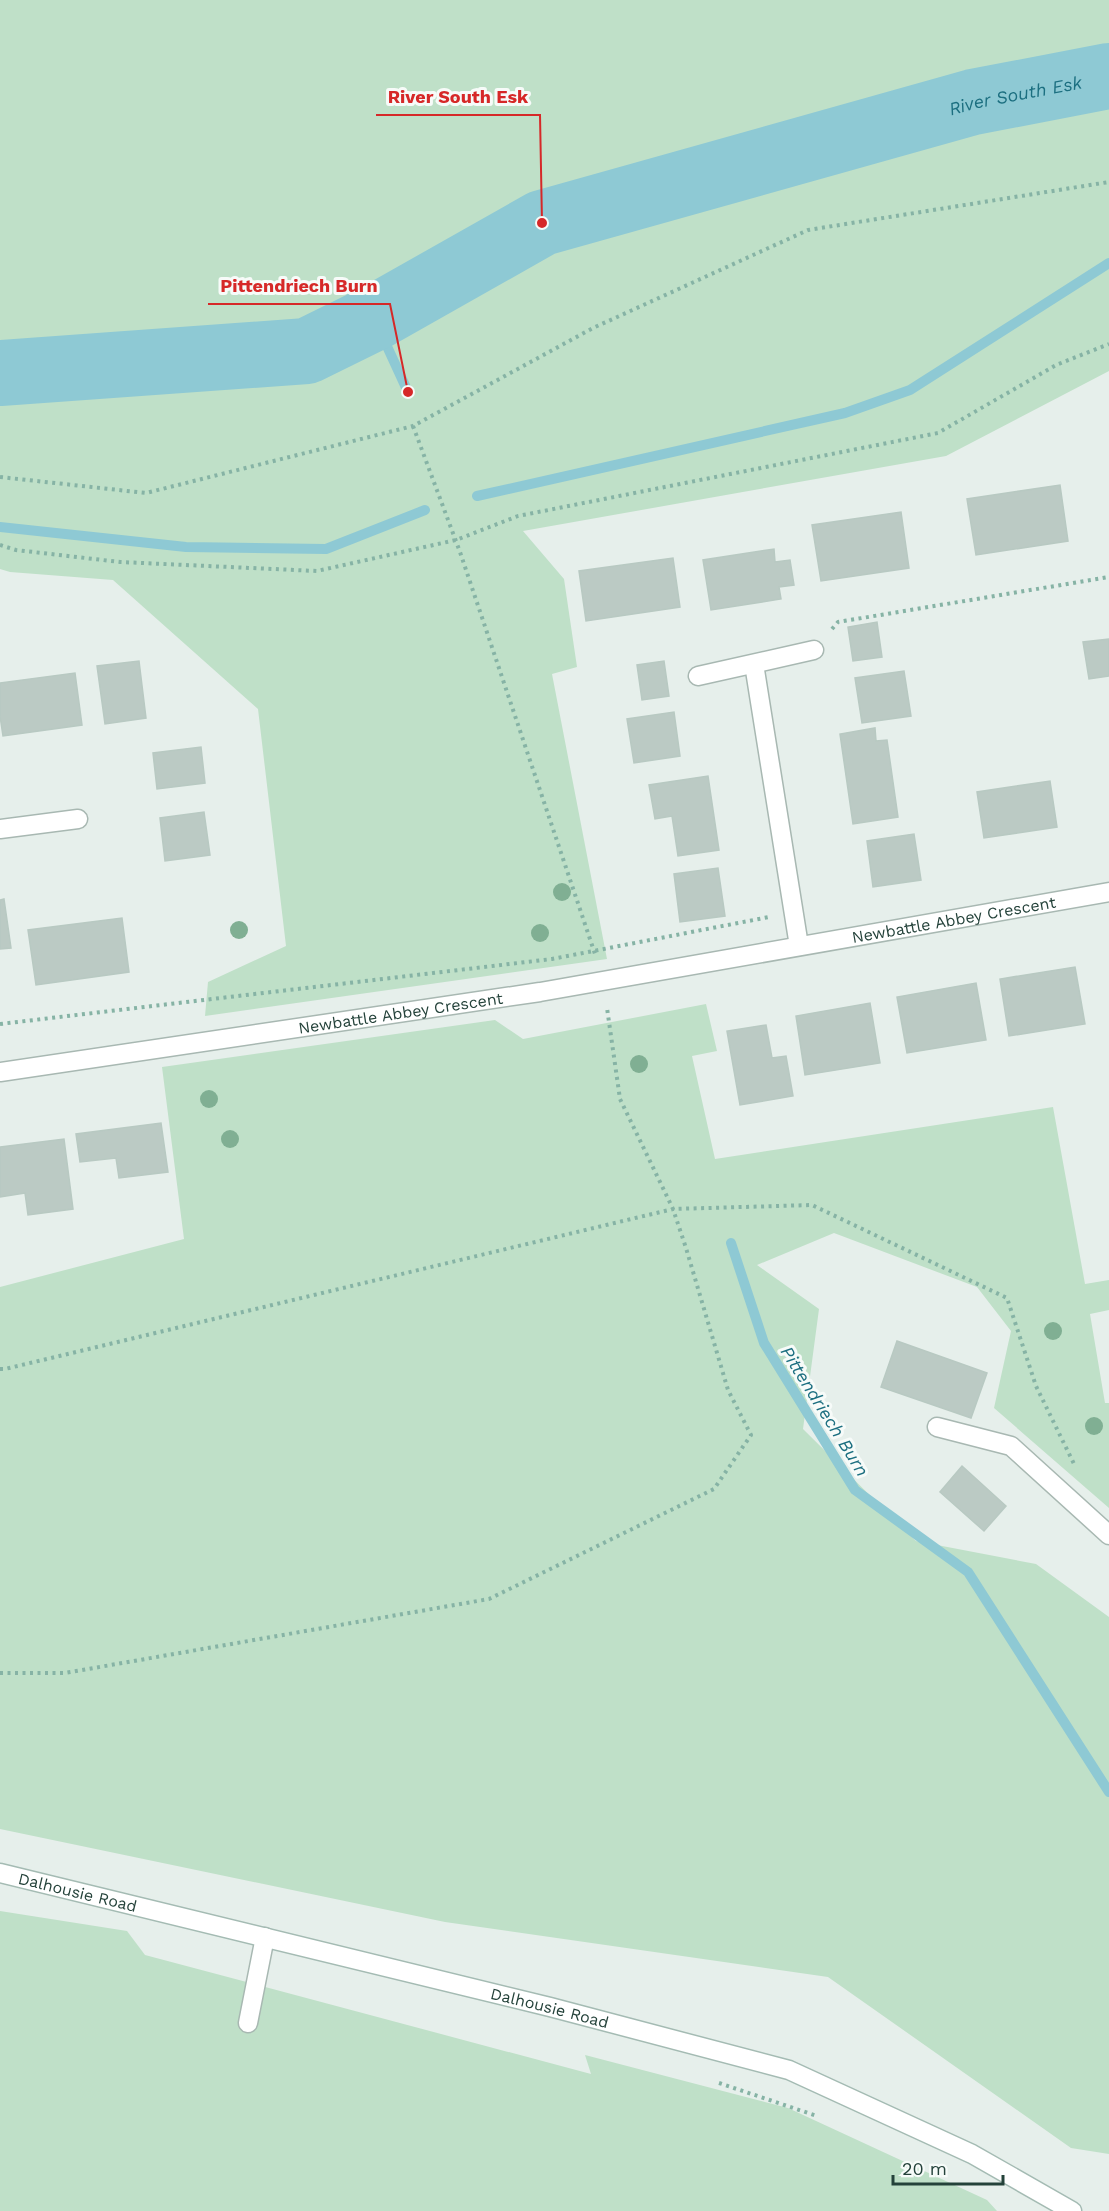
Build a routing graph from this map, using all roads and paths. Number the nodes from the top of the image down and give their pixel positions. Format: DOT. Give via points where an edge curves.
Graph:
graph roads {
  1 [pos="1109,182"];
  2 [pos="1109,344"];
  3 [pos="413,426"];
  4 [pos="0,477"];
  5 [pos="456,540"];
  6 [pos="0,545"];
  7 [pos="1109,577"];
  8 [pos="814,650"];
  9 [pos="754,664"];
  10 [pos="698,676"];
  11 [pos="78,819"];
  12 [pos="0,829"];
  13 [pos="1109,892"];
  14 [pos="794,912"];
  15 [pos="799,946"];
  16 [pos="594,951"];
  17 [pos="603,982"];
  18 [pos="0,1024"];
  19 [pos="0,1072"];
  20 [pos="673,1209"];
  21 [pos="0,1369"];
  22 [pos="937,1427"];
  23 [pos="1075,1465"];
  24 [pos="1109,1535"];
  25 [pos="0,1673"];
  26 [pos="0,1873"];
  27 [pos="265,1937"];
  28 [pos="248,2023"];
  29 [pos="716,2082"];
  30 [pos="823,2118"];
  31 [pos="1072,2211"];
  1 -- 3 [label="path" via="808,230 593,328"];
  2 -- 5 [label="path" via="1056,365 938,433 518,516"];
  3 -- 4 [label="path" via="146,493"];
  3 -- 5 [label="path"];
  5 -- 6 [label="path" via="317,571 120,562"];
  5 -- 16 [label="path"];
  7 -- 8 [label="path" via="838,622"];
  8 -- 9 [label="street"];
  9 -- 10 [label="street"];
  9 -- 14 [label="street"];
  11 -- 12 [label="street"];
  13 -- 15 [label="street, Newbattle Abbey Crescent"];
  14 -- 15 [label="street"];
  14 -- 16 [label="path"];
  15 -- 17 [label="street, Newbattle Abbey Crescent"];
  16 -- 17 [label="path"];
  16 -- 18 [label="path"];
  17 -- 19 [label="street, Newbattle Abbey Crescent"];
  17 -- 20 [label="path" via="620,1099"];
  20 -- 21 [label="path"];
  20 -- 23 [label="path" via="812,1205 1007,1299 1036,1386"];
  20 -- 25 [label="path" via="728,1390 751,1435 714,1488 489,1599 65,1673"];
  22 -- 24 [label="street" via="1011,1446"];
  26 -- 27 [label="street, Dalhousie Road"];
  27 -- 28 [label="street"];
  27 -- 31 [label="street, Dalhousie Road" via="789,2070 972,2154"];
  29 -- 30 [label="path"];
}
